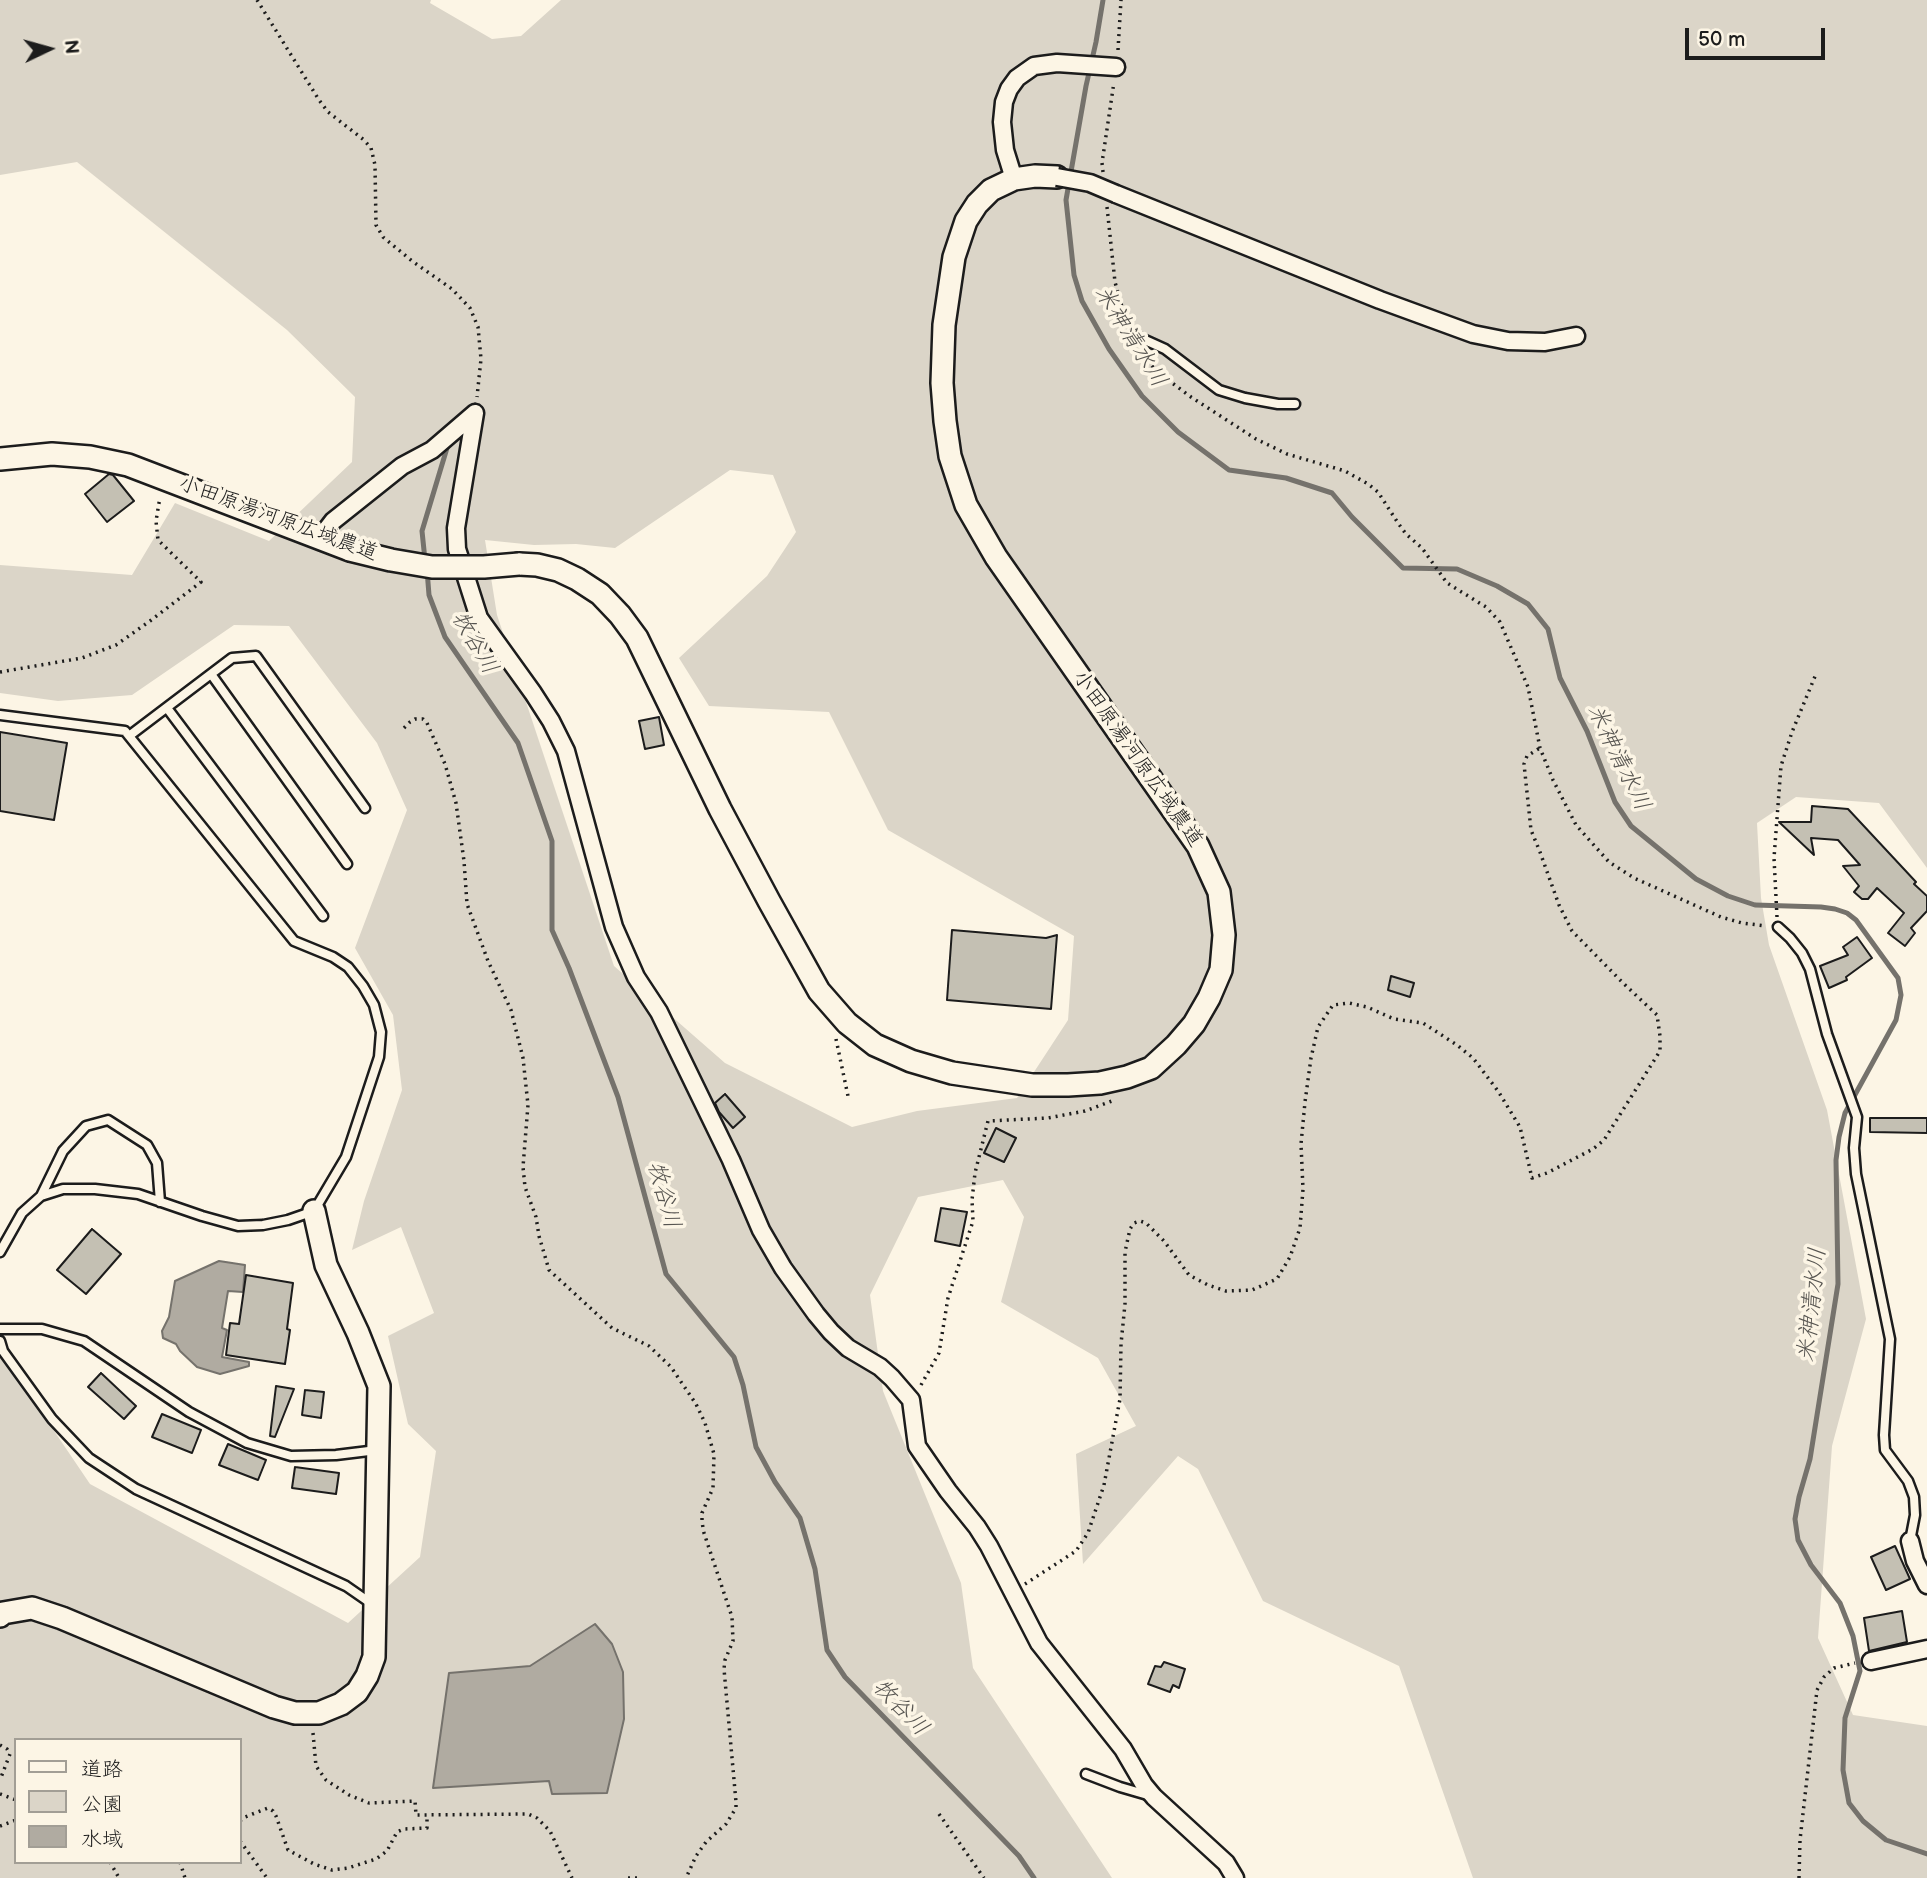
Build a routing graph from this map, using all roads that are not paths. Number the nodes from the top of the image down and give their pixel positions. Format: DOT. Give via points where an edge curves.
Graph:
graph roads {
  1 [pos="1112,66"];
  2 [pos="1057,177"];
  3 [pos="1014,179"];
  4 [pos="1134,335"];
  5 [pos="1576,335"];
  6 [pos="1296,404"];
  7 [pos="0,459"];
  8 [pos="320,538"];
  9 [pos="211,674"];
  10 [pos="167,708"];
  11 [pos="0,715"];
  12 [pos="129,736"];
  13 [pos="365,808"];
  14 [pos="347,864"];
  15 [pos="323,916"];
  16 [pos="1777,923"];
  17 [pos="41,1196"];
  18 [pos="160,1202"];
  19 [pos="314,1211"];
  20 [pos="0,1252"];
  21 [pos="0,1329"];
  22 [pos="0,1341"];
  23 [pos="379,1450"];
  24 [pos="1910,1541"];
  25 [pos="1927,1585"];
  26 [pos="375,1605"];
  27 [pos="0,1616"];
  28 [pos="1927,1649"];
  29 [pos="1871,1661"];
  30 [pos="1086,1773"];
  31 [pos="1154,1797"];
  32 [pos="1235,1878"];
  1 -- 3 [label="street" via="1057,63 1028,69 1017,78 1004,102 1002,122"];
  2 -- 3 [label="street, 小田原湯河原広域農道"];
  2 -- 5 [label="street, 小田原湯河原広域農道, bridge" via="1090,183 1112,200 1473,334 1545,342"];
  3 -- 8 [label="street, 小田原湯河原広域農道, bridge" via="991,190 977,204 954,257 944,325 942,383 950,456 966,505 996,556 1198,846 1219,892 1224,935 1221,970 1194,1024 1151,1068 1100,1083 1032,1086 952,1073 875,1045 819,991 720,809 637,638 600,594 558,570 537,565 432,567 350,550"];
  4 -- 6 [label="lane" via="1165,349 1219,390"];
  7 -- 8 [label="street, 小田原湯河原広域農道" via="52,454 128,465"];
  8 -- 31 [label="street" via="333,521 475,413 456,528 457,549 479,618 533,693 566,751 607,908 629,961 659,1012 783,1268 831,1332 880,1367 911,1400 917,1446 989,1546 1039,1643 1123,1749"];
  9 -- 10 [label="lane"];
  9 -- 13 [label="lane" via="233,658 256,656"];
  9 -- 14 [label="lane"];
  10 -- 12 [label="lane"];
  10 -- 15 [label="lane"];
  11 -- 12 [label="lane" via="125,731"];
  12 -- 19 [label="lane" via="294,941 348,967 374,1005 381,1032 379,1057 346,1157"];
  16 -- 24 [label="lane" via="1810,969 1826,1034 1857,1117 1856,1174 1889,1339 1885,1450 1914,1497"];
  17 -- 18 [label="lane" via="63,1189 95,1189 138,1194"];
  17 -- 18 [label="lane" via="63,1151 86,1126 108,1120 147,1145 157,1163"];
  17 -- 20 [label="lane" via="22,1213"];
  18 -- 19 [label="lane" via="238,1226 264,1226"];
  19 -- 23 [label="street" via="326,1265 379,1386"];
  21 -- 23 [label="lane" via="42,1329 83,1341 189,1412 247,1443 290,1456"];
  22 -- 26 [label="lane" via="52,1419 89,1458 136,1489 346,1586"];
  23 -- 26 [label="street"];
  24 -- 25 [label="street"];
  26 -- 27 [label="street" via="374,1657 367,1676 341,1704 319,1713 274,1707 52,1614 32,1608"];
  28 -- 29 [label="street"];
  30 -- 31 [label="lane"];
  31 -- 32 [label="street" via="1226,1863"];
}
